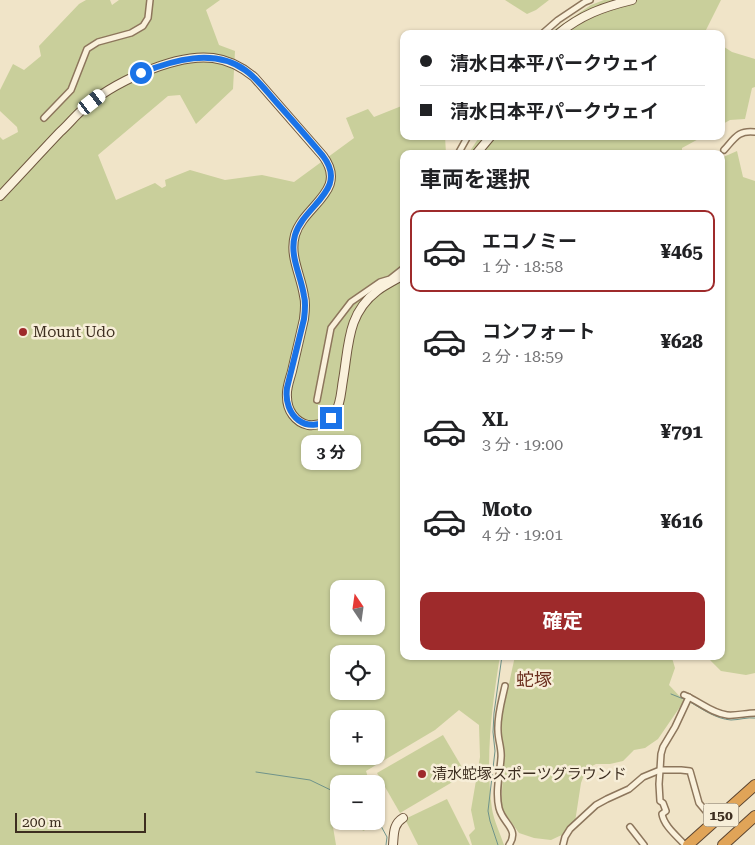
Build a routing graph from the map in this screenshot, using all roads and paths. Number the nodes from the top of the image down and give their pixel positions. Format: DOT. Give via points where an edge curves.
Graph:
graph roads {
  1 [pos="150,0"];
  2 [pos="590,0"];
  3 [pos="632,0"];
  4 [pos="547,30"];
  5 [pos="563,30"];
  6 [pos="44,118"];
  7 [pos="755,132"];
  8 [pos="488,140"];
  9 [pos="479,150"];
  10 [pos="724,150"];
  11 [pos="0,196"];
  12 [pos="400,271"];
  13 [pos="400,277"];
  14 [pos="317,400"];
  15 [pos="505,686"];
  16 [pos="755,713"];
  17 [pos="660,770"];
  18 [pos="755,785"];
  19 [pos="755,816"];
  20 [pos="403,818"];
  21 [pos="714,821"];
  22 [pos="755,824"];
  23 [pos="630,827"];
  24 [pos="393,845"];
  25 [pos="509,845"];
  26 [pos="563,845"];
  27 [pos="644,845"];
  28 [pos="686,845"];
  29 [pos="723,845"];
  30 [pos="732,845"];
  1 -- 6 [label="street" via="148,18 143,26 87,49 71,90"];
  2 -- 4 [label="street"];
  3 -- 5 [label="street" via="587,14"];
  7 -- 10 [label="street" via="742,133"];
  8 -- 9 [label="street"];
  11 -- 13 [label="street" via="82,110 117,85 160,66 182,60 215,58 240,67 254,77 323,156 332,177 324,196 303,220 294,241 305,307 286,394 288,407 296,419 316,425 334,414 340,400 356,316 367,300"];
  12 -- 14 [label="street" via="351,302 331,328"];
  15 -- 25 [label="street" via="498,719 502,756 498,800 501,814 514,835"];
  16 -- 17 [label="street" via="721,714 687,696 663,747"];
  17 -- 21 [label="street" via="690,771 698,803"];
  17 -- 26 [label="street" via="643,776 629,789 596,805 570,829"];
  17 -- 28 [label="street" via="660,801 666,812 662,814 663,819"];
  18 -- 21 [label="highway, 150"];
  19 -- 29 [label="highway, 150"];
  20 -- 24 [label="street" via="396,825"];
  21 -- 28 [label="highway, 150"];
  22 -- 30 [label="highway, 150"];
  23 -- 27 [label="street"];
}
